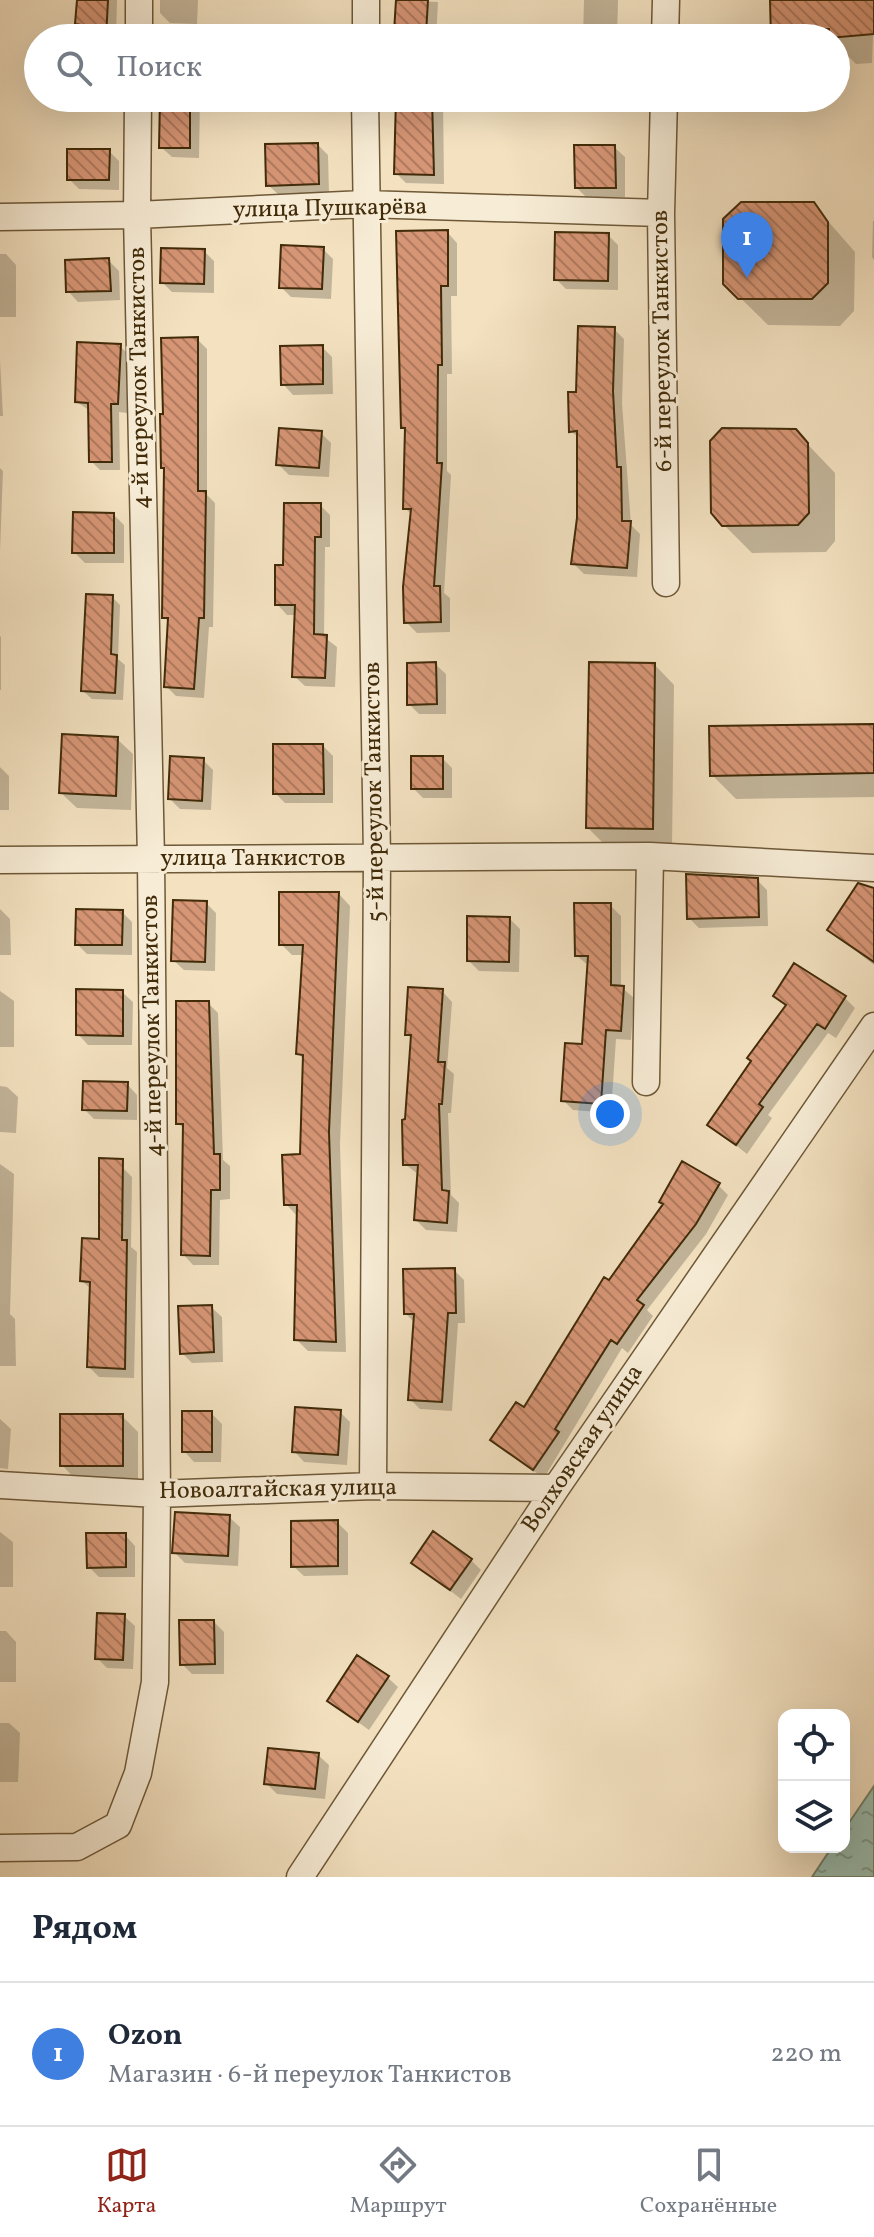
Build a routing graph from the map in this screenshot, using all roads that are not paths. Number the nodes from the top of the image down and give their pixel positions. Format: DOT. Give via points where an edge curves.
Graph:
graph roads {
  1 [pos="139,0"];
  2 [pos="366,0"];
  3 [pos="666,0"];
  4 [pos="139,24"];
  5 [pos="366,24"];
  6 [pos="665,24"];
  7 [pos="138,112"];
  8 [pos="365,112"];
  9 [pos="664,112"];
  10 [pos="364,204"];
  11 [pos="661,213"];
  12 [pos="137,215"];
  13 [pos="0,217"];
  14 [pos="666,583"];
  15 [pos="650,856"];
  16 [pos="377,858"];
  17 [pos="151,859"];
  18 [pos="0,860"];
  19 [pos="874,868"];
  20 [pos="874,1026"];
  21 [pos="646,1082"];
  22 [pos="0,1485"];
  23 [pos="373,1486"];
  24 [pos="556,1488"];
  25 [pos="157,1494"];
  26 [pos="0,1848"];
  27 [pos="300,1877"];
  1 -- 4 [label="street"];
  2 -- 5 [label="street"];
  3 -- 6 [label="street"];
  7 -- 12 [label="street, 4-й переулок Танкистов"];
  8 -- 10 [label="street, 5-й переулок Танкистов"];
  9 -- 11 [label="street, 6-й переулок Танкистов"];
  10 -- 11 [label="street, улица Пушкарёва"];
  10 -- 12 [label="street, улица Пушкарёва"];
  10 -- 16 [label="street, 5-й переулок Танкистов"];
  11 -- 14 [label="street, 6-й переулок Танкистов"];
  12 -- 13 [label="street, улица Пушкарёва"];
  12 -- 17 [label="street, 4-й переулок Танкистов"];
  15 -- 16 [label="street, улица Танкистов"];
  15 -- 19 [label="street, улица Танкистов"];
  15 -- 21 [label="street"];
  16 -- 17 [label="street, улица Танкистов"];
  16 -- 23 [label="street, 5-й переулок Танкистов"];
  17 -- 18 [label="street, улица Танкистов"];
  17 -- 25 [label="street, 4-й переулок Танкистов"];
  20 -- 24 [label="street, Волховская улица"];
  22 -- 25 [label="street, Новоалтайская улица"];
  23 -- 24 [label="street, Новоалтайская улица"];
  23 -- 25 [label="street, Новоалтайская улица"];
  24 -- 27 [label="street, Волховская улица"];
  25 -- 26 [label="street, 4-й переулок Танкистов" via="155,1682 138,1773 118,1825 77,1847"];
}
